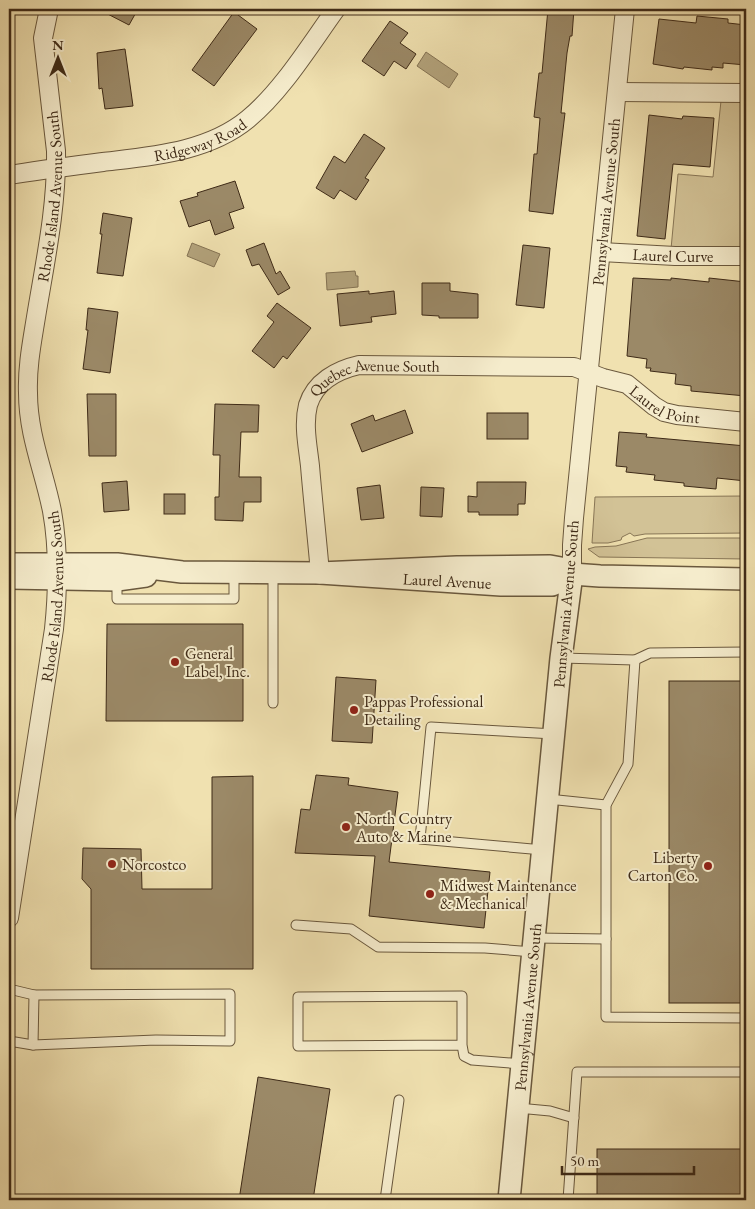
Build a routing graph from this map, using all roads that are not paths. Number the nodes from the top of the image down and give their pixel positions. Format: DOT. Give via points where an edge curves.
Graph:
graph roads {
  1 [pos="48,9"];
  2 [pos="336,9"];
  3 [pos="625,9"];
  4 [pos="617,92"];
  5 [pos="746,93"];
  6 [pos="57,168"];
  7 [pos="9,175"];
  8 [pos="601,252"];
  9 [pos="746,256"];
  10 [pos="588,373"];
  11 [pos="746,422"];
  12 [pos="9,564"];
  13 [pos="57,571"];
  14 [pos="182,572"];
  15 [pos="234,572"];
  16 [pos="273,573"];
  17 [pos="320,573"];
  18 [pos="572,574"];
  19 [pos="9,578"];
  20 [pos="746,579"];
  21 [pos="117,580"];
  22 [pos="746,652"];
  23 [pos="561,658"];
  24 [pos="635,660"];
  25 [pos="273,703"];
  26 [pos="554,734"];
  27 [pos="548,799"];
  28 [pos="606,805"];
  29 [pos="543,850"];
  30 [pos="9,918"];
  31 [pos="296,925"];
  32 [pos="606,939"];
  33 [pos="534,945"];
  34 [pos="9,989"];
  35 [pos="34,995"];
  36 [pos="746,1018"];
  37 [pos="9,1041"];
  38 [pos="33,1044"];
  39 [pos="462,1045"];
  40 [pos="522,1064"];
  41 [pos="746,1072"];
  42 [pos="399,1100"];
  43 [pos="518,1108"];
  44 [pos="574,1118"];
  45 [pos="385,1200"];
  46 [pos="509,1200"];
  47 [pos="568,1200"];
  1 -- 6 [label="street, Rhode Island Avenue South" via="43,38"];
  2 -- 6 [label="street, Ridgeway Road" via="276,91 232,130 198,145 159,155"];
  3 -- 4 [label="street, Pennsylvania Avenue South"];
  4 -- 5 [label="street"];
  4 -- 8 [label="street, Pennsylvania Avenue South"];
  6 -- 7 [label="street, Ridgeway Road"];
  6 -- 13 [label="street, Rhode Island Avenue South" via="30,356 28,392 32,438 52,512"];
  8 -- 9 [label="street, Laurel Curve"];
  8 -- 10 [label="street, Pennsylvania Avenue South"];
  10 -- 11 [label="street, Laurel Point" via="627,384 664,412"];
  10 -- 17 [label="street, Quebec Avenue South" via="565,366 359,365 344,368 329,377 316,389 306,414"];
  10 -- 18 [label="street, Pennsylvania Avenue South"];
  12 -- 13 [label="street, Laurel Avenue"];
  13 -- 14 [label="street, Laurel Avenue" via="117,564"];
  13 -- 19 [label="street, Laurel Avenue"];
  13 -- 21 [label="street, Laurel Avenue"];
  13 -- 30 [label="street, Rhode Island Avenue South" via="54,629"];
  14 -- 15 [label="street, Laurel Avenue"];
  14 -- 21 [label="street, Laurel Avenue"];
  15 -- 16 [label="street, Laurel Avenue"];
  15 -- 21 [label="lane" via="234,599 117,599"];
  16 -- 17 [label="street, Laurel Avenue"];
  16 -- 25 [label="lane"];
  17 -- 18 [label="street, Laurel Avenue" via="550,566"];
  18 -- 20 [label="street, Laurel Avenue"];
  18 -- 23 [label="street, Pennsylvania Avenue South"];
  22 -- 24 [label="lane" via="650,653"];
  23 -- 24 [label="lane"];
  23 -- 26 [label="street, Pennsylvania Avenue South"];
  24 -- 28 [label="lane" via="628,764"];
  26 -- 27 [label="street, Pennsylvania Avenue South"];
  26 -- 29 [label="lane" via="431,727 420,839"];
  27 -- 28 [label="lane"];
  27 -- 29 [label="street, Pennsylvania Avenue South"];
  28 -- 32 [label="lane"];
  29 -- 33 [label="street, Pennsylvania Avenue South"];
  31 -- 33 [label="lane" via="352,929 378,947"];
  32 -- 33 [label="lane"];
  32 -- 36 [label="lane" via="606,1017"];
  33 -- 40 [label="street, Pennsylvania Avenue South"];
  34 -- 35 [label="lane"];
  35 -- 38 [label="lane"];
  35 -- 38 [label="lane" via="230,994 230,1041"];
  37 -- 38 [label="lane"];
  39 -- 39 [label="lane" via="298,1046 298,997 462,996"];
  39 -- 40 [label="lane" via="464,1056 472,1060"];
  40 -- 43 [label="street, Pennsylvania Avenue South"];
  41 -- 44 [label="lane" via="577,1072"];
  42 -- 45 [label="lane"];
  43 -- 44 [label="lane" via="550,1111"];
  43 -- 46 [label="street, Pennsylvania Avenue South"];
  44 -- 47 [label="lane"];
}
